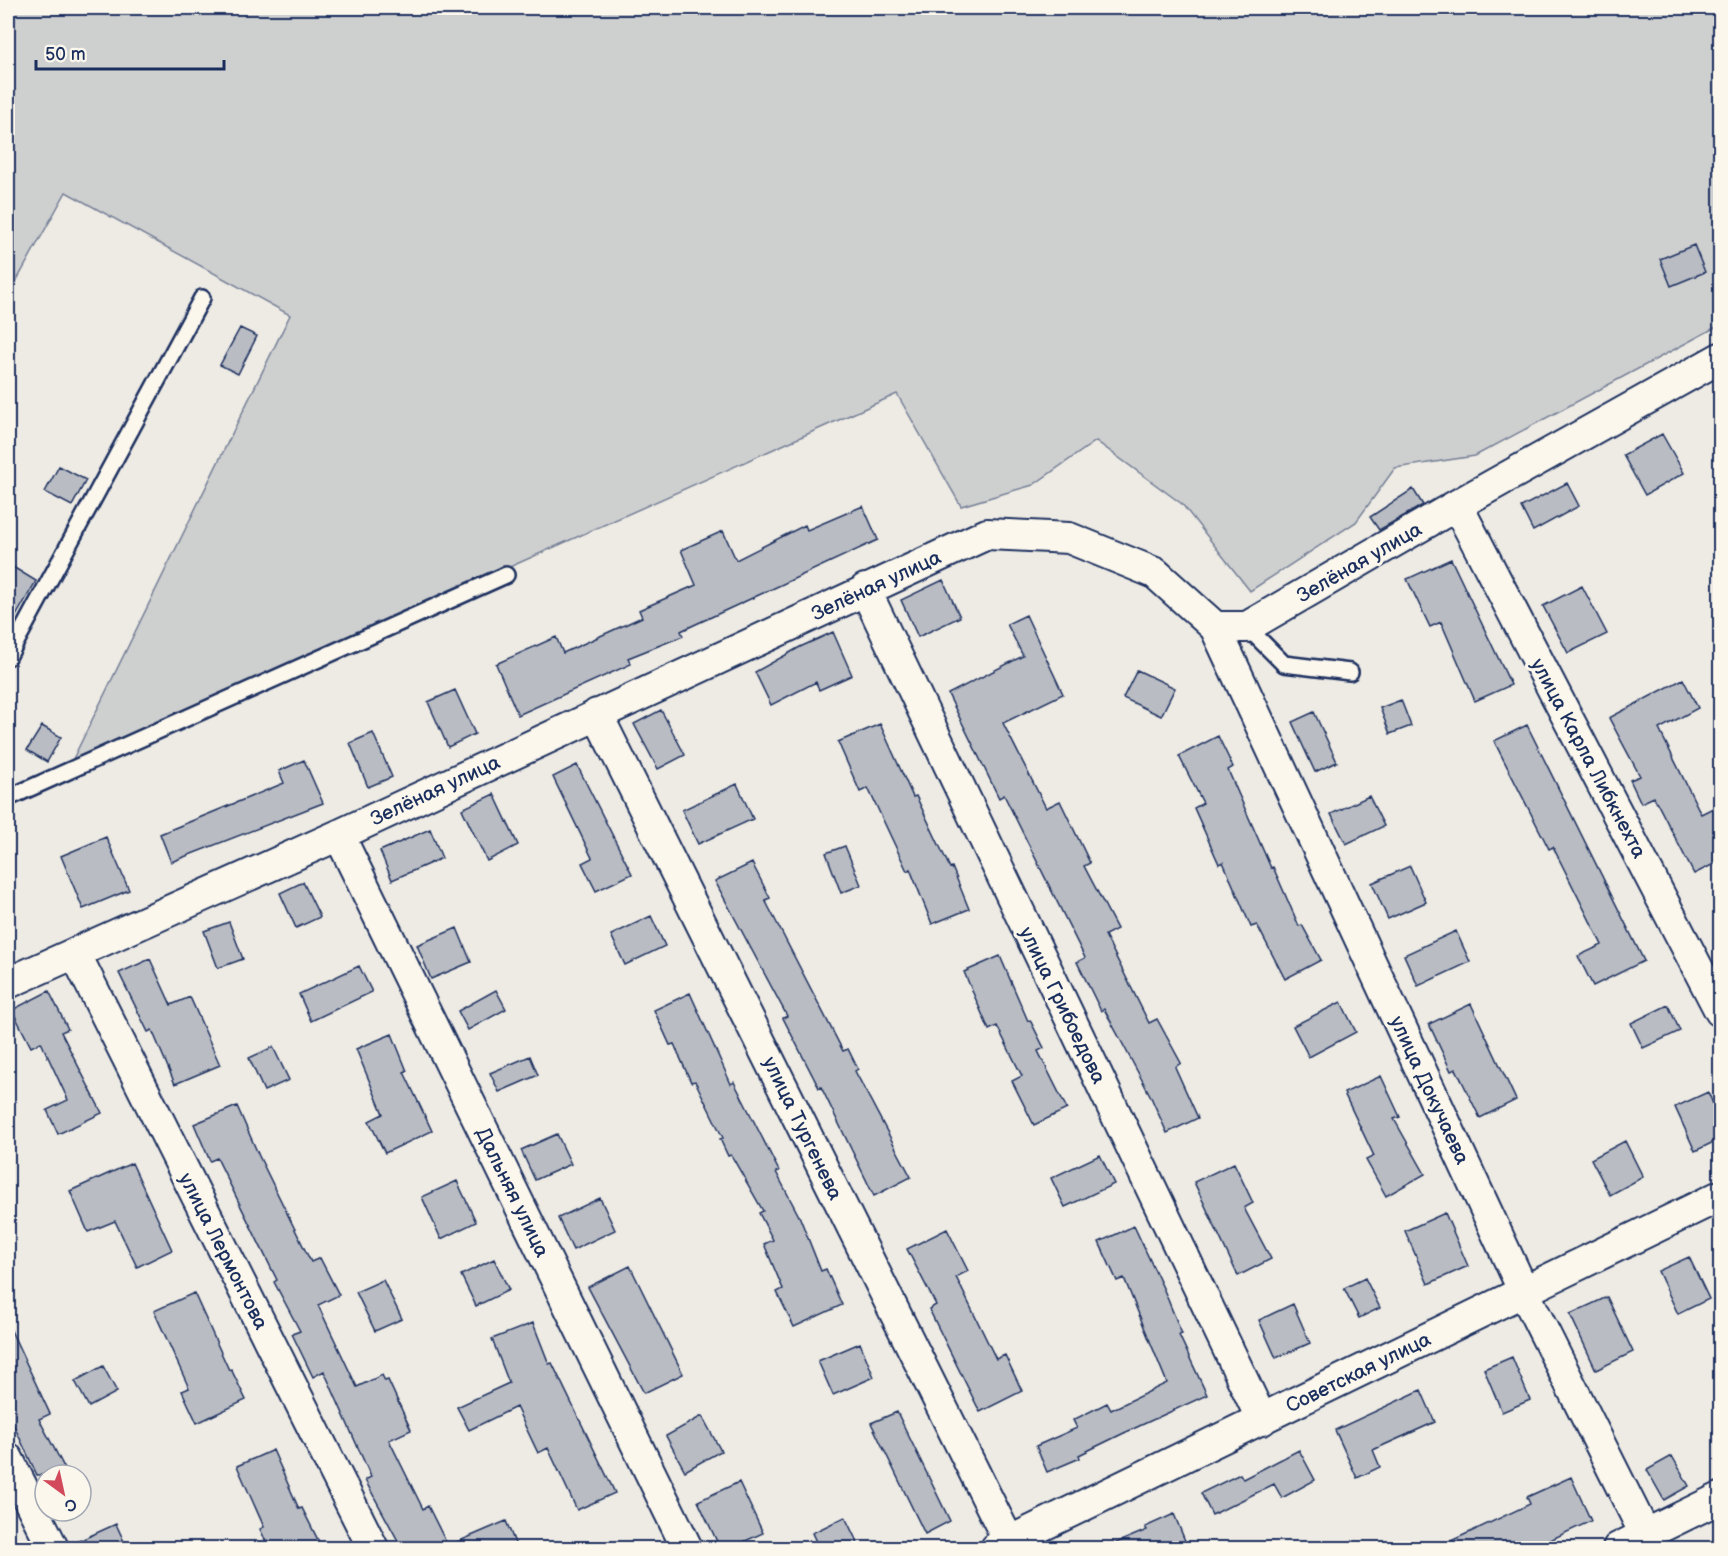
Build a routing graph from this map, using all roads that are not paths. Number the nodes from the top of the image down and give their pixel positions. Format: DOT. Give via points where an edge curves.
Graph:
graph roads {
  1 [pos="202,298"];
  2 [pos="1720,358"];
  3 [pos="1457,505"];
  4 [pos="506,575"];
  5 [pos="865,590"];
  6 [pos="1215,627"];
  7 [pos="1247,627"];
  8 [pos="8,657"];
  9 [pos="1350,672"];
  10 [pos="597,714"];
  11 [pos="8,798"];
  12 [pos="339,835"];
  13 [pos="75,953"];
  14 [pos="8,983"];
  15 [pos="1720,1011"];
  16 [pos="1720,1196"];
  17 [pos="1524,1292"];
  18 [pos="1262,1420"];
  19 [pos="8,1459"];
  20 [pos="1720,1498"];
  21 [pos="1649,1542"];
  22 [pos="1002,1545"];
  23 [pos="52,1548"];
  24 [pos="373,1548"];
  25 [pos="687,1548"];
  26 [pos="1618,1548"];
  1 -- 8 [label="lane"];
  2 -- 3 [label="street, Зелёная улица"];
  3 -- 7 [label="street, Зелёная улица"];
  3 -- 15 [label="street, улица Карла Либкнехта"];
  4 -- 11 [label="lane"];
  5 -- 6 [label="street, Зелёная улица" via="987,534 1069,538 1155,573"];
  5 -- 10 [label="street, Зелёная улица"];
  5 -- 18 [label="street, улица Грибоедова"];
  6 -- 7 [label="street"];
  6 -- 17 [label="street, улица Докучаева"];
  7 -- 9 [label="lane" via="1284,664"];
  10 -- 12 [label="street, Зелёная улица"];
  10 -- 22 [label="street, улица Тургенева"];
  12 -- 13 [label="street, Зелёная улица"];
  12 -- 25 [label="street, Дальняя улица"];
  13 -- 14 [label="street, Зелёная улица"];
  13 -- 24 [label="street, улица Лермонтова"];
  16 -- 17 [label="street, Советская улица"];
  17 -- 18 [label="street, Советская улица"];
  17 -- 21 [label="street, улица Докучаева"];
  18 -- 22 [label="street, Советская улица"];
  19 -- 23 [label="street"];
  20 -- 21 [label="street"];
  21 -- 26 [label="street"];
}
